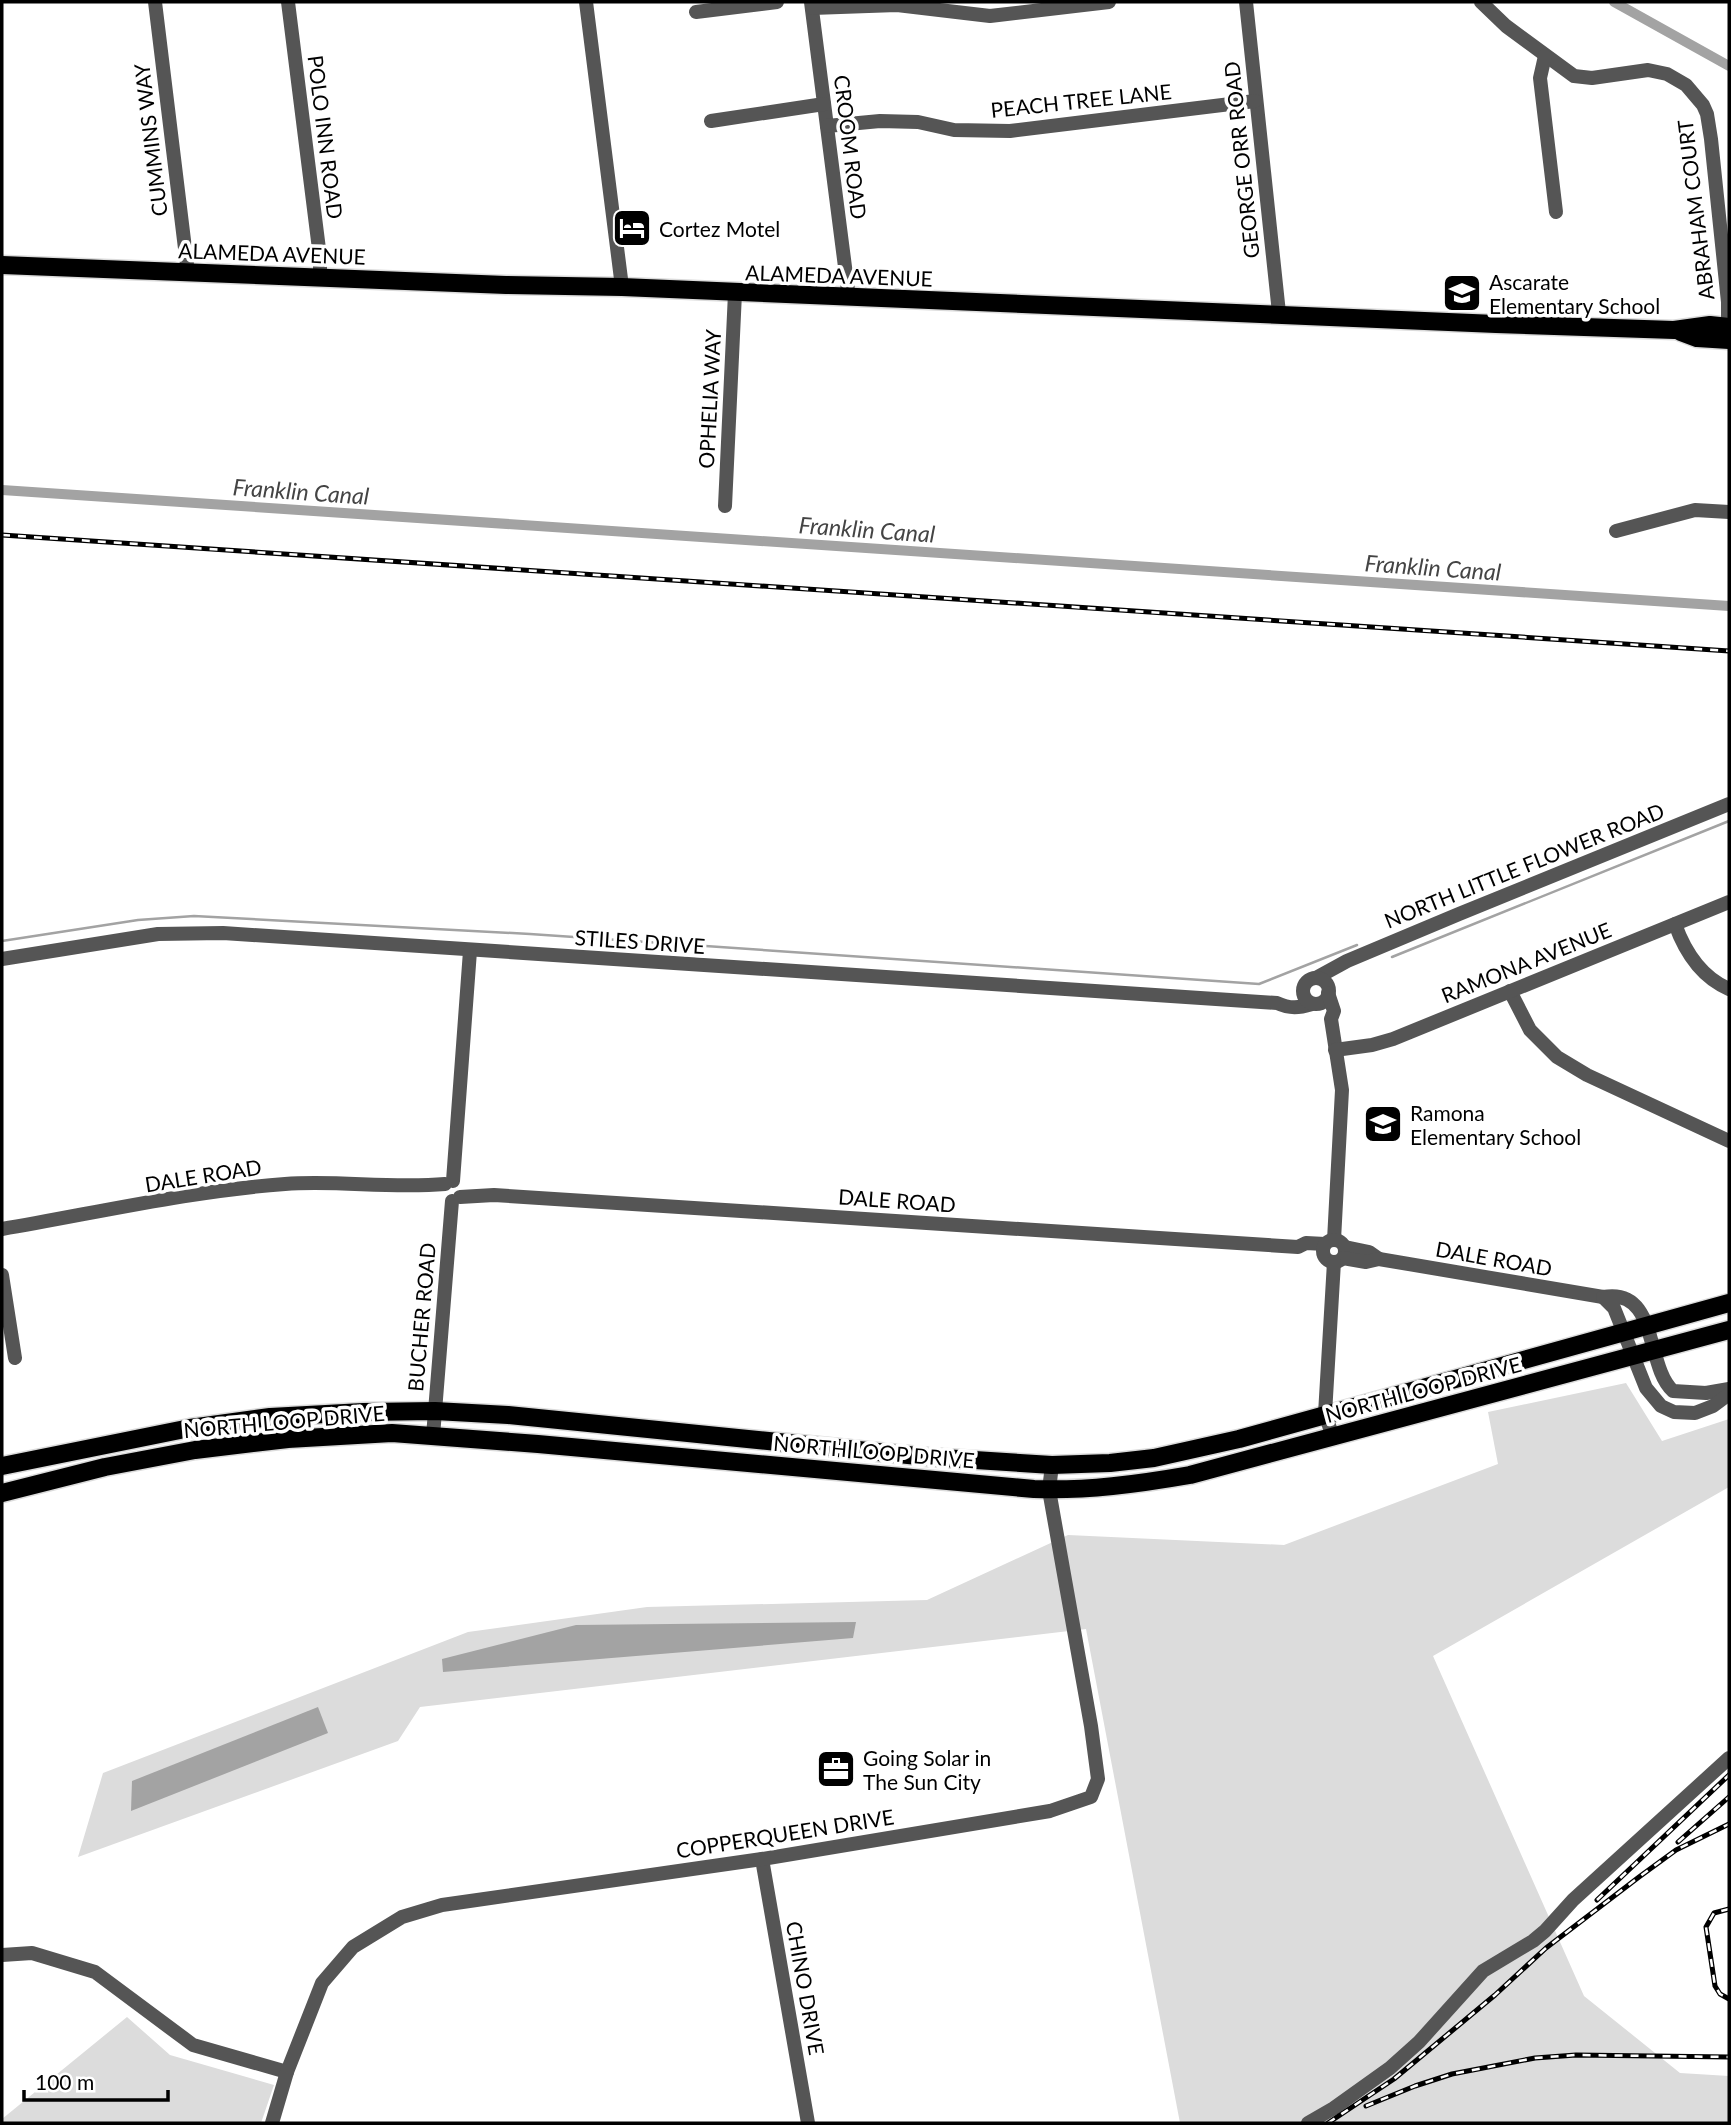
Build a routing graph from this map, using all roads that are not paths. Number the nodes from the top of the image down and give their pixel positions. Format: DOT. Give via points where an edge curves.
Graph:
graph roads {
  1 [pos="155,2"];
  2 [pos="288,2"];
  3 [pos="586,2"];
  4 [pos="777,2"];
  5 [pos="1109,2"];
  6 [pos="1246,2"];
  7 [pos="1481,2"];
  8 [pos="811,5"];
  9 [pos="696,12"];
  10 [pos="1545,56"];
  11 [pos="1255,101"];
  12 [pos="824,104"];
  13 [pos="712,121"];
  14 [pos="827,126"];
  15 [pos="1556,212"];
  16 [pos="2,265"];
  17 [pos="188,273"];
  18 [pos="320,277"];
  19 [pos="622,287"];
  20 [pos="735,293"];
  21 [pos="849,298"];
  22 [pos="1279,313"];
  23 [pos="1729,331"];
  24 [pos="725,506"];
  25 [pos="1729,513"];
  26 [pos="1616,531"];
  27 [pos="1729,804"];
  28 [pos="1729,902"];
  29 [pos="1675,924"];
  30 [pos="470,951"];
  31 [pos="2,959"];
  32 [pos="1337,968"];
  33 [pos="1310,982"];
  34 [pos="1729,989"];
  35 [pos="1510,991"];
  36 [pos="1328,992"];
  37 [pos="1277,1003"];
  38 [pos="1315,1004"];
  39 [pos="1331,1019"];
  40 [pos="1335,1050"];
  41 [pos="1729,1141"];
  42 [pos="452,1190"];
  43 [pos="2,1229"];
  44 [pos="1334,1251"];
  45 [pos="2,1275"];
  46 [pos="1603,1297"];
  47 [pos="1729,1303"];
  48 [pos="1647,1325"];
  49 [pos="1729,1330"];
  50 [pos="1624,1331"];
  51 [pos="1655,1350"];
  52 [pos="1635,1355"];
  53 [pos="15,1358"];
  54 [pos="1729,1392"];
  55 [pos="435,1411"];
  56 [pos="1325,1414"];
  57 [pos="433,1436"];
  58 [pos="1333,1437"];
  59 [pos="744,1438"];
  60 [pos="129,1440"];
  61 [pos="134,1461"];
  62 [pos="741,1462"];
  63 [pos="1052,1465"];
  64 [pos="2,1466"];
  65 [pos="1049,1490"];
  66 [pos="2,1493"];
  67 [pos="1729,1758"];
  68 [pos="762,1859"];
  69 [pos="2,1955"];
  70 [pos="287,2072"];
  71 [pos="272,2123"];
  72 [pos="808,2123"];
  73 [pos="1308,2123"];
  1 -- 17 [label="street, CUMMINS WAY"];
  2 -- 18 [label="street, POLO INN ROAD"];
  3 -- 19 [label="street"];
  4 -- 9 [label="street"];
  5 -- 8 [label="street" via="990,16 897,5"];
  6 -- 11 [label="street, GEORGE ORR ROAD"];
  7 -- 10 [label="street"];
  8 -- 12 [label="street, CROOM ROAD"];
  10 -- 15 [label="street" via="1540,78"];
  10 -- 23 [label="street, ABRAHAM COURT" via="1574,76 1659,71 1694,93 1707,114 1711,139"];
  11 -- 14 [label="street, PEACH TREE LANE" via="1010,131 954,130 918,122"];
  11 -- 22 [label="street, GEORGE ORR ROAD"];
  12 -- 13 [label="street"];
  12 -- 14 [label="street, CROOM ROAD"];
  14 -- 21 [label="street, CROOM ROAD"];
  16 -- 17 [label="main road, ALAMEDA AVENUE"];
  17 -- 18 [label="main road, ALAMEDA AVENUE"];
  18 -- 19 [label="main road, ALAMEDA AVENUE"];
  19 -- 20 [label="main road, ALAMEDA AVENUE"];
  20 -- 21 [label="main road, ALAMEDA AVENUE"];
  20 -- 24 [label="street, OPHELIA WAY"];
  21 -- 22 [label="main road, ALAMEDA AVENUE"];
  22 -- 23 [label="main road, ALAMEDA AVENUE" via="1674,330 1710,325"];
  25 -- 26 [label="street" via="1695,510"];
  27 -- 32 [label="street, NORTH LITTLE FLOWER ROAD"];
  28 -- 29 [label="street, RAMONA AVENUE"];
  29 -- 34 [label="street" via="1699,967"];
  29 -- 35 [label="street, RAMONA AVENUE"];
  30 -- 31 [label="street, STILES DRIVE" via="223,933 158,934"];
  30 -- 37 [label="street, STILES DRIVE"];
  30 -- 42 [label="street, BUCHER ROAD"];
  32 -- 33 [label="street, NORTH LITTLE FLOWER ROAD"];
  32 -- 36 [label="street"];
  33 -- 36 [label="street" via="1325,982"];
  33 -- 37 [label="street"];
  33 -- 38 [label="street" via="1304,997"];
  35 -- 40 [label="street, RAMONA AVENUE" via="1393,1039"];
  35 -- 41 [label="street" via="1530,1030 1557,1057"];
  36 -- 38 [label="street" via="1325,1000"];
  36 -- 39 [label="street" via="1334,1011"];
  37 -- 38 [label="street, STILES DRIVE" via="1297,1008"];
  38 -- 39 [label="street"];
  39 -- 40 [label="street"];
  40 -- 44 [label="street" via="1342,1090"];
  42 -- 43 [label="street, DALE ROAD" via="288,1184"];
  42 -- 44 [label="street, DALE ROAD" via="1298,1247 1305,1253"];
  42 -- 55 [label="street, BUCHER ROAD"];
  44 -- 46 [label="street, DALE ROAD" via="1366,1262 1379,1259"];
  44 -- 56 [label="street"];
  45 -- 53 [label="street"];
  46 -- 48 [label="street, DALE ROAD" via="1616,1295 1634,1303"];
  46 -- 50 [label="street, DALE ROAD" via="1615,1308"];
  47 -- 48 [label="main road, NORTH LOOP DRIVE"];
  48 -- 50 [label="main road, NORTH LOOP DRIVE"];
  48 -- 51 [label="street, DALE ROAD"];
  49 -- 51 [label="main road, NORTH LOOP DRIVE"];
  50 -- 52 [label="street, DALE ROAD"];
  50 -- 56 [label="main road, NORTH LOOP DRIVE"];
  51 -- 52 [label="main road, NORTH LOOP DRIVE"];
  51 -- 54 [label="street, DALE ROAD" via="1663,1377 1673,1391"];
  52 -- 54 [label="street, DALE ROAD" via="1646,1388 1666,1409 1704,1410"];
  52 -- 58 [label="main road, NORTH LOOP DRIVE"];
  55 -- 57 [label="street, BUCHER ROAD"];
  55 -- 59 [label="main road, NORTH LOOP DRIVE"];
  55 -- 60 [label="main road, NORTH LOOP DRIVE" via="270,1417"];
  56 -- 58 [label="street"];
  56 -- 63 [label="main road, NORTH LOOP DRIVE" via="1154,1458"];
  57 -- 61 [label="main road, NORTH LOOP DRIVE" via="392,1433 288,1439"];
  57 -- 62 [label="main road, NORTH LOOP DRIVE"];
  58 -- 65 [label="main road, NORTH LOOP DRIVE" via="1190,1475 1104,1488"];
  59 -- 62 [label="main road"];
  59 -- 63 [label="main road, NORTH LOOP DRIVE"];
  60 -- 61 [label="main road"];
  60 -- 64 [label="main road, NORTH LOOP DRIVE"];
  61 -- 66 [label="main road, NORTH LOOP DRIVE"];
  62 -- 65 [label="main road, NORTH LOOP DRIVE"];
  63 -- 65 [label="street, COPPERQUEEN DRIVE"];
  65 -- 68 [label="street, COPPERQUEEN DRIVE" via="1091,1726 1098,1779 1091,1797 1051,1811"];
  67 -- 73 [label="street" via="1545,1931 1483,1971 1390,2068"];
  68 -- 70 [label="street, COPPERQUEEN DRIVE" via="442,1905 402,1917 353,1947 322,1983"];
  68 -- 72 [label="street, CHINO DRIVE"];
  69 -- 70 [label="street" via="32,1953 95,1972 193,2045"];
  70 -- 71 [label="street, COPPERQUEEN DRIVE"];
}
